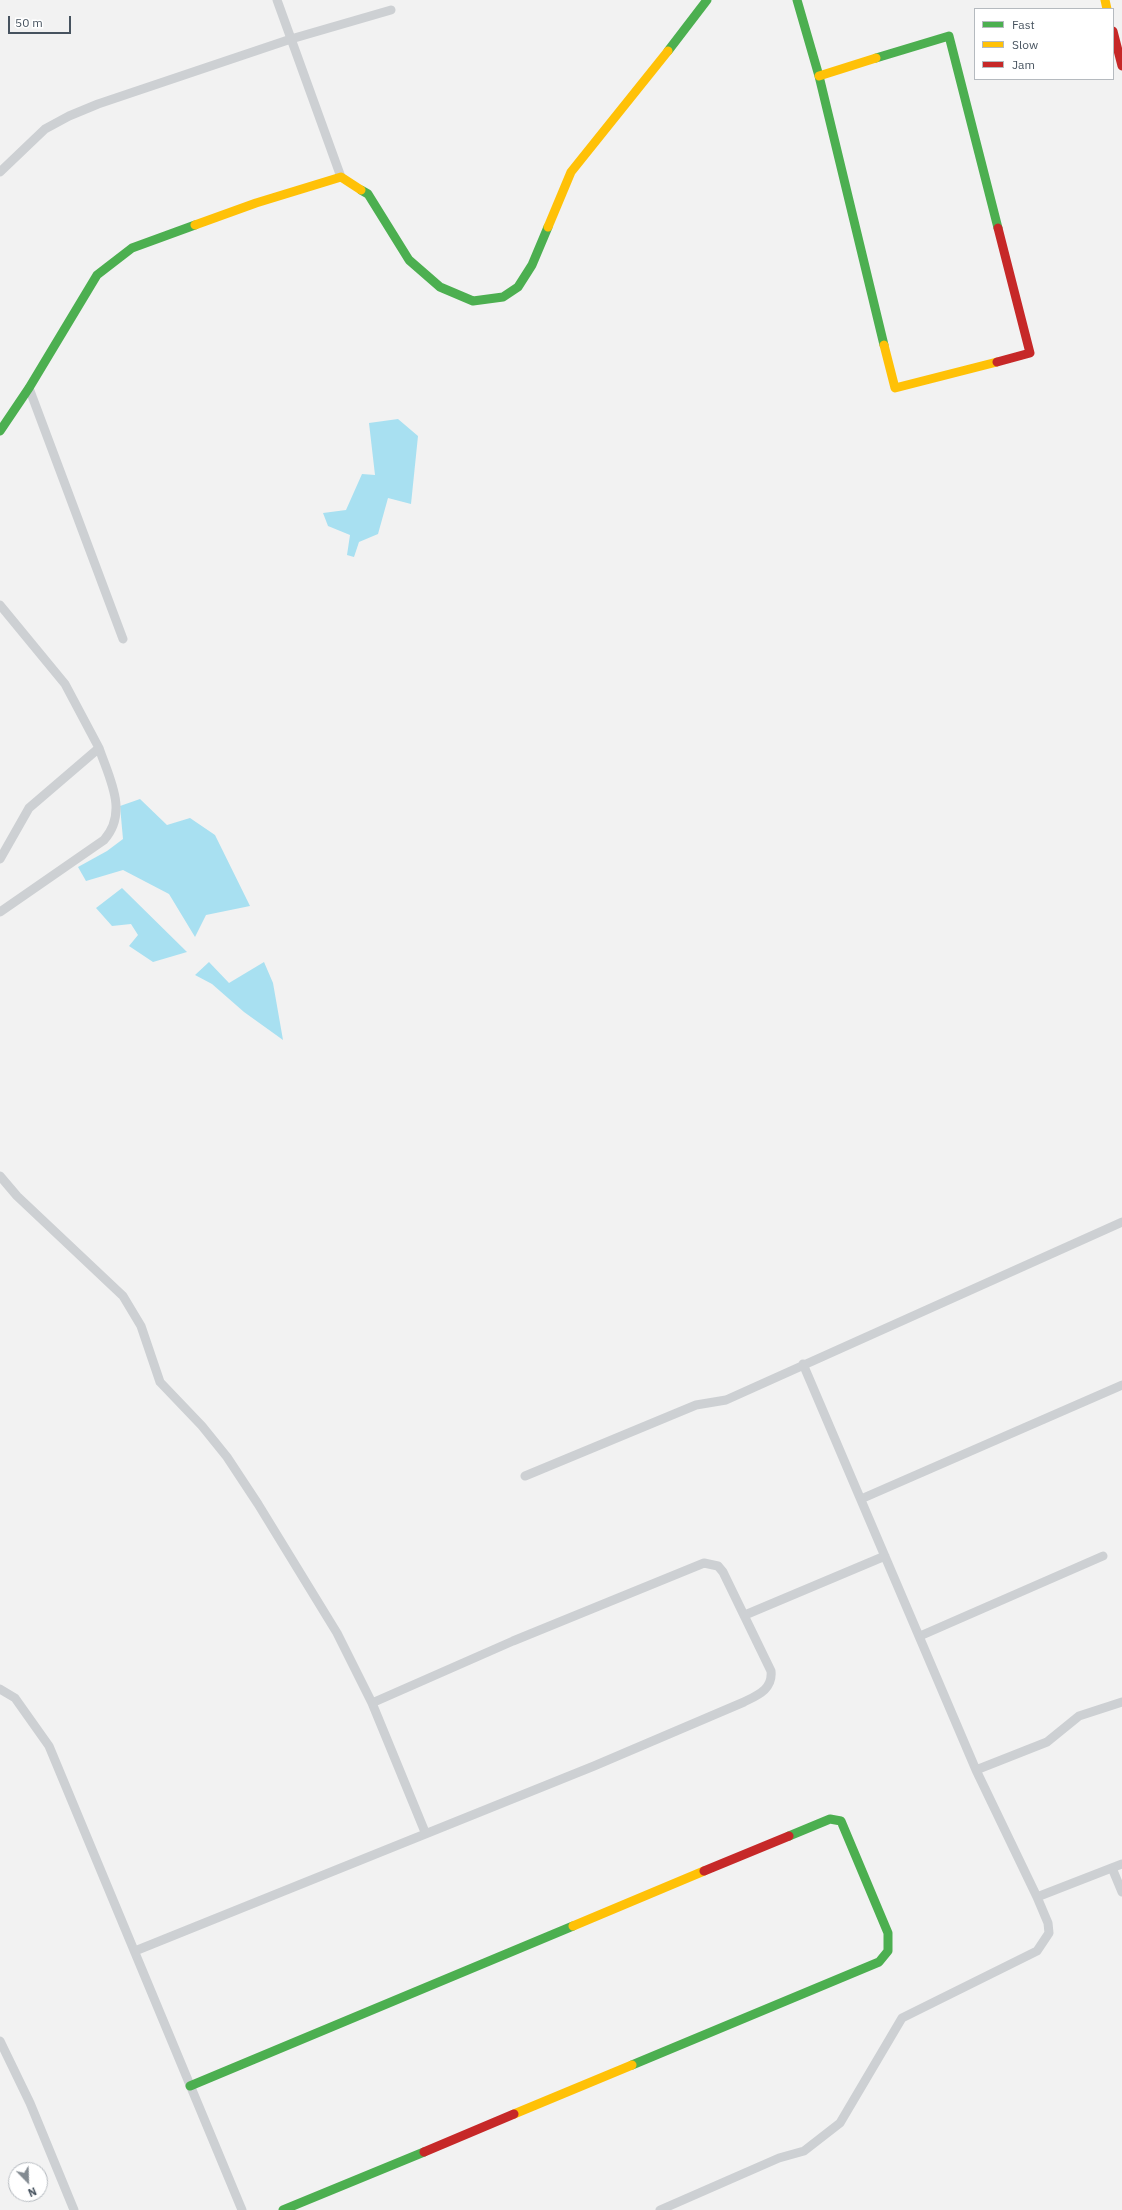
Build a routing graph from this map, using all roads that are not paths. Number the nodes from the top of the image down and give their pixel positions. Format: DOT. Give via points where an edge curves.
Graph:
graph roads {
  1 [pos="277,0"];
  2 [pos="707,0"];
  3 [pos="797,0"];
  4 [pos="391,10"];
  5 [pos="1114,35"];
  6 [pos="291,39"];
  7 [pos="1122,66"];
  8 [pos="818,76"];
  9 [pos="0,172"];
  10 [pos="341,177"];
  11 [pos="29,388"];
  12 [pos="0,431"];
  13 [pos="0,606"];
  14 [pos="123,639"];
  15 [pos="98,748"];
  16 [pos="0,859"];
  17 [pos="0,912"];
  18 [pos="0,1176"];
  19 [pos="1122,1222"];
  20 [pos="803,1364"];
  21 [pos="1122,1385"];
  22 [pos="525,1476"];
  23 [pos="861,1499"];
  24 [pos="885,1556"];
  25 [pos="1102,1556"];
  26 [pos="745,1615"];
  27 [pos="920,1636"];
  28 [pos="0,1689"];
  29 [pos="1122,1702"];
  30 [pos="372,1703"];
  31 [pos="976,1770"];
  32 [pos="425,1832"];
  33 [pos="1122,1864"];
  34 [pos="1112,1868"];
  35 [pos="1122,1892"];
  36 [pos="1037,1897"];
  37 [pos="135,1951"];
  38 [pos="0,2041"];
  39 [pos="190,2086"];
  40 [pos="74,2210"];
  41 [pos="242,2210"];
  42 [pos="282,2210"];
  43 [pos="660,2210"];
  1 -- 6 [label="street"];
  2 -- 10 [label="street" via="634,96 571,172 532,265 518,287 503,297 473,301 440,288 409,260 368,194"];
  3 -- 8 [label="street"];
  4 -- 6 [label="street"];
  5 -- 7 [label="street"];
  6 -- 9 [label="street" via="69,116 45,129"];
  6 -- 10 [label="street"];
  8 -- 8 [label="street" via="895,388 1030,353 948,36"];
  10 -- 11 [label="street" via="256,203 132,248 97,275"];
  11 -- 12 [label="street"];
  11 -- 14 [label="street"];
  13 -- 15 [label="street" via="65,684"];
  15 -- 16 [label="street" via="29,808"];
  15 -- 17 [label="street" via="117,804 117,815 112,830 104,840"];
  18 -- 30 [label="street" via="17,1196 130,1305 141,1326 160,1382 202,1426 227,1457 337,1633"];
  19 -- 20 [label="street"];
  20 -- 22 [label="street" via="726,1400 696,1405"];
  20 -- 23 [label="street"];
  21 -- 23 [label="street"];
  23 -- 24 [label="street"];
  24 -- 26 [label="street"];
  24 -- 27 [label="street"];
  25 -- 27 [label="street"];
  26 -- 30 [label="street" via="723,1572 718,1566 704,1563 520,1638"];
  26 -- 32 [label="street" via="771,1671 770,1683 761,1694 594,1766"];
  27 -- 31 [label="street"];
  28 -- 37 [label="street" via="15,1698 48,1746"];
  29 -- 31 [label="street" via="1080,1716 1047,1742"];
  30 -- 32 [label="street"];
  31 -- 36 [label="street"];
  32 -- 37 [label="street"];
  33 -- 34 [label="street"];
  34 -- 35 [label="street"];
  34 -- 36 [label="street"];
  36 -- 43 [label="street" via="1048,1923 1049,1933 1037,1950 902,2018 840,2123 804,2151 780,2158"];
  37 -- 39 [label="street"];
  38 -- 40 [label="street" via="30,2103"];
  39 -- 41 [label="street"];
  39 -- 42 [label="street" via="830,1819 838,1819 843,1825 888,1933 888,1950 879,1962"];
}
